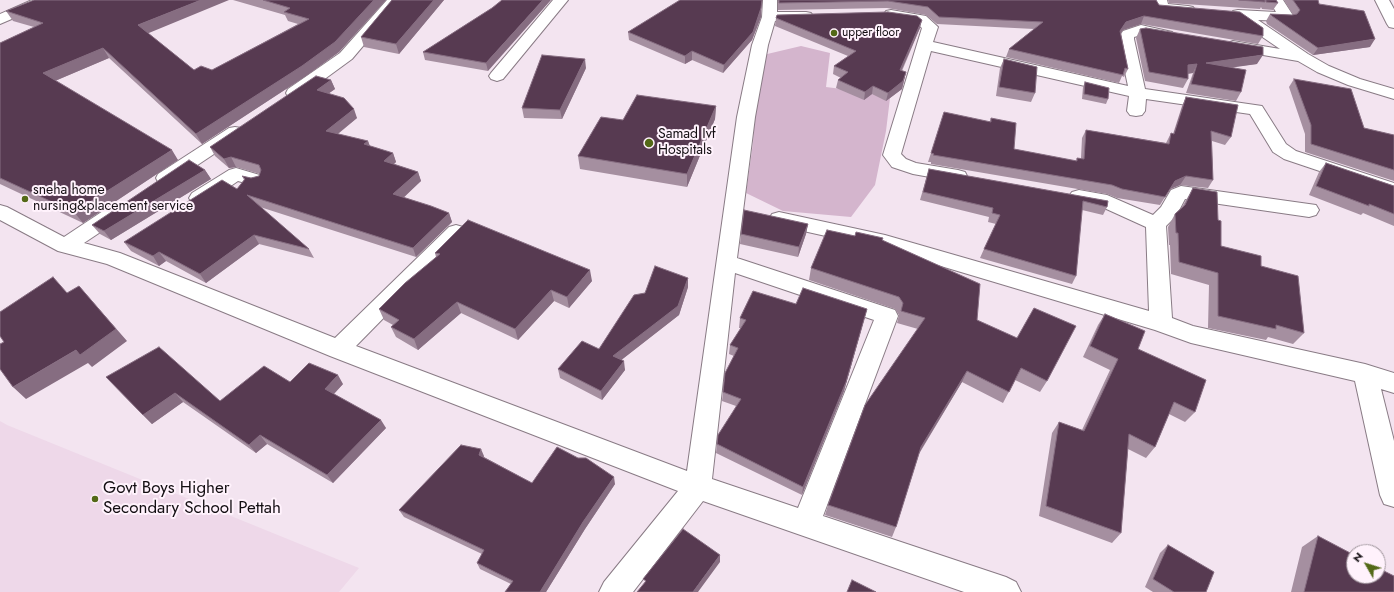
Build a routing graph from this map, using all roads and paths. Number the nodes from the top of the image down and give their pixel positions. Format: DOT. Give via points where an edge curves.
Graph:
graph roads {
  1 [pos="19,0"];
  2 [pos="44,0"];
  3 [pos="395,0"];
  4 [pos="560,0"];
  5 [pos="1160,0"];
  6 [pos="1276,0"];
  7 [pos="1382,0"];
  8 [pos="0,8"];
  9 [pos="770,8"];
  10 [pos="1200,11"];
  11 [pos="1224,13"];
  12 [pos="871,14"];
  13 [pos="1240,14"];
  14 [pos="824,15"];
  15 [pos="0,20"];
  16 [pos="1394,24"];
  17 [pos="1180,37"];
  18 [pos="1218,43"];
  19 [pos="924,45"];
  20 [pos="1302,57"];
  21 [pos="497,76"];
  22 [pos="1394,94"];
  23 [pos="281,101"];
  24 [pos="1137,102"];
  25 [pos="248,123"];
  26 [pos="975,178"];
  27 [pos="256,180"];
  28 [pos="150,188"];
  29 [pos="1394,190"];
  30 [pos="1060,193"];
  31 [pos="131,202"];
  32 [pos="186,206"];
  33 [pos="1310,210"];
  34 [pos="0,212"];
  35 [pos="749,213"];
  36 [pos="466,223"];
  37 [pos="1156,224"];
  38 [pos="66,246"];
  39 [pos="726,262"];
  40 [pos="1161,323"];
  41 [pos="338,349"];
  42 [pos="1365,374"];
  43 [pos="1394,384"];
  44 [pos="698,487"];
  45 [pos="1394,496"];
  46 [pos="806,524"];
  47 [pos="614,592"];
  48 [pos="1006,592"];
  1 -- 8 [label="street"];
  2 -- 15 [label="street"];
  3 -- 23 [label="street" via="346,56"];
  4 -- 21 [label="street"];
  5 -- 10 [label="street" via="1161,8"];
  6 -- 13 [label="street" via="1287,17"];
  7 -- 16 [label="street"];
  9 -- 14 [label="street"];
  9 -- 35 [label="street" via="746,117"];
  11 -- 13 [label="street"];
  12 -- 19 [label="street" via="921,19 930,27"];
  13 -- 20 [label="street"];
  17 -- 24 [label="street" via="1141,30 1128,34 1126,38"];
  18 -- 20 [label="street"];
  19 -- 24 [label="street"];
  19 -- 26 [label="street" via="892,155 898,163 913,168"];
  20 -- 22 [label="street" via="1354,82"];
  24 -- 29 [label="street" via="1256,110 1279,148 1290,155"];
  25 -- 28 [label="street"];
  27 -- 32 [label="street" via="236,174"];
  30 -- 37 [label="street" via="1107,201"];
  31 -- 38 [label="street"];
  33 -- 37 [label="street" via="1181,192 1169,211"];
  34 -- 38 [label="street"];
  35 -- 39 [label="street"];
  35 -- 40 [label="street" via="885,242"];
  36 -- 41 [label="street"];
  37 -- 40 [label="street"];
  38 -- 41 [label="street" via="113,250 120,261"];
  39 -- 44 [label="street"];
  39 -- 46 [label="street" via="887,316"];
  40 -- 42 [label="street" via="1191,334"];
  41 -- 44 [label="street"];
  42 -- 43 [label="street"];
  42 -- 45 [label="street"];
  44 -- 46 [label="street"];
  44 -- 47 [label="street"];
  46 -- 48 [label="street"];
}
